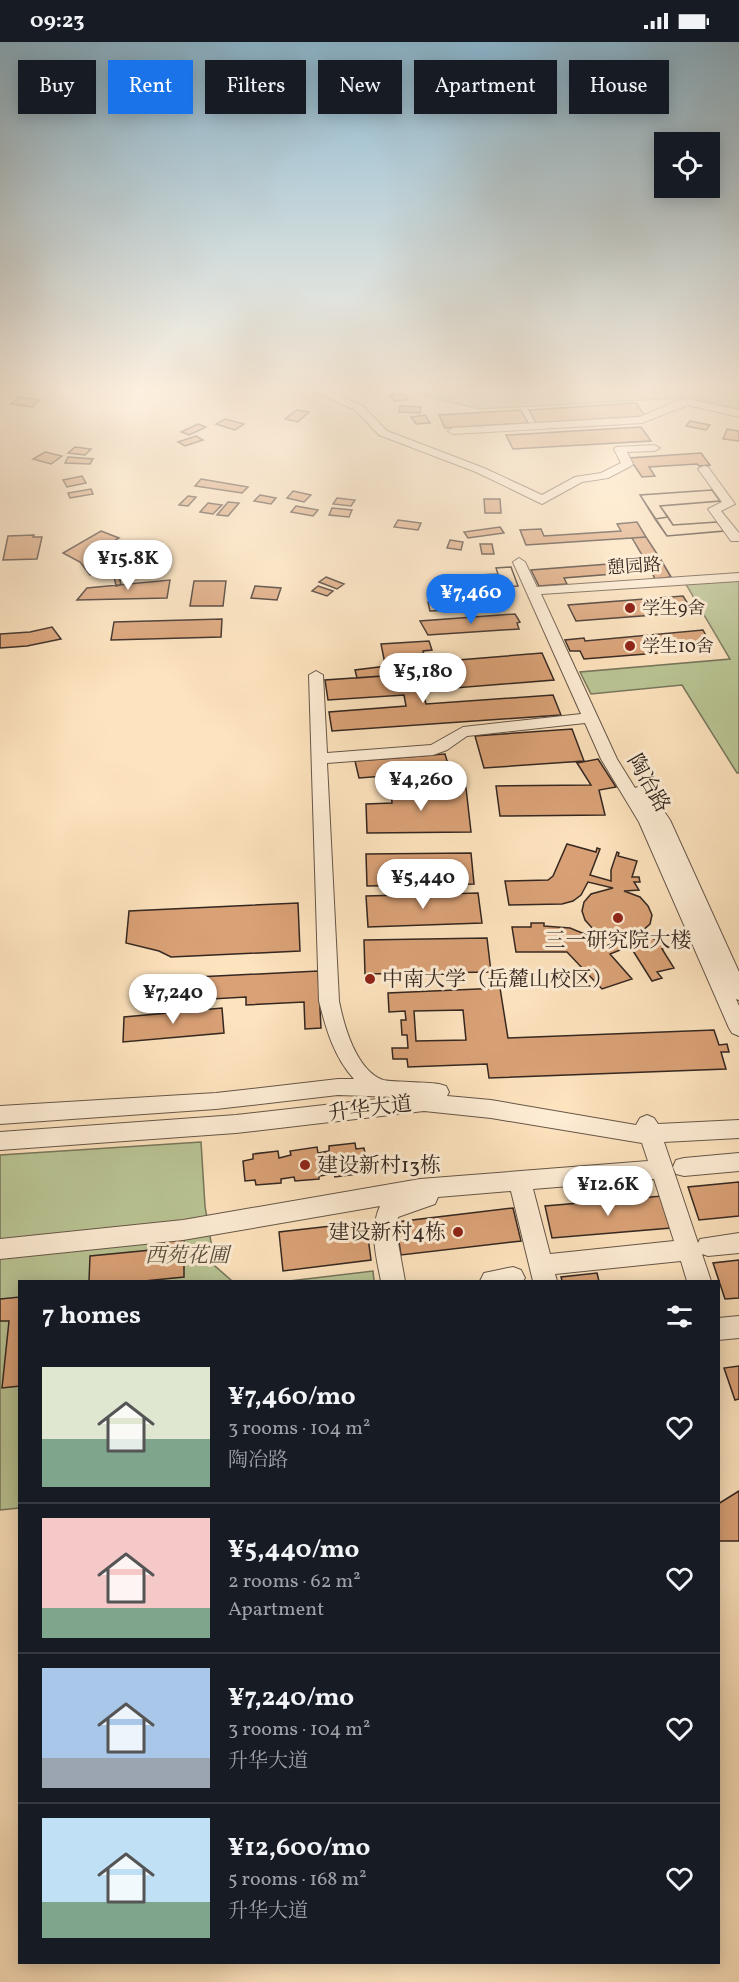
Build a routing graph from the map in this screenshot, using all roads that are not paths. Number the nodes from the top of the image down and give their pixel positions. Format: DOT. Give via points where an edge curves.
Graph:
graph roads {
  1 [pos="500,480"];
  2 [pos="578,480"];
  3 [pos="713,480"];
  4 [pos="734,503"];
  5 [pos="737,537"];
  6 [pos="519,562"];
  7 [pos="739,577"];
  8 [pos="532,591"];
  9 [pos="316,675"];
  10 [pos="591,718"];
  11 [pos="319,759"];
  12 [pos="618,772"];
  13 [pos="739,993"];
  14 [pos="739,1028"];
  15 [pos="378,1087"];
  16 [pos="406,1104"];
  17 [pos="0,1115"];
  18 [pos="739,1120"];
  19 [pos="649,1129"];
  20 [pos="739,1129"];
  21 [pos="0,1141"];
  22 [pos="739,1162"];
  23 [pos="684,1167"];
  24 [pos="662,1169"];
  25 [pos="520,1181"];
  26 [pos="458,1186"];
  27 [pos="739,1243"];
  28 [pos="698,1248"];
  29 [pos="0,1249"];
  30 [pos="543,1273"];
  31 [pos="393,1280"];
  32 [pos="699,1280"];
  33 [pos="739,1327"];
  34 [pos="720,1329"];
  1 -- 2 [label="street" via="542,500"];
  3 -- 4 [label="street"];
  4 -- 5 [label="street" via="714,509"];
  6 -- 8 [label="street, 陶冶路"];
  7 -- 8 [label="street, 憩园路"];
  8 -- 10 [label="street, 陶冶路"];
  9 -- 11 [label="street"];
  10 -- 11 [label="street" via="463,732 433,750"];
  10 -- 12 [label="street, 陶冶路"];
  11 -- 15 [label="street" via="329,1001 336,1035 345,1053 361,1074"];
  12 -- 13 [label="street" via="645,794 662,820"];
  12 -- 14 [label="street, 陶冶路" via="647,822"];
  15 -- 16 [label="street"];
  15 -- 17 [label="street, 升华大道"];
  15 -- 19 [label="street, 升华大道" via="466,1096"];
  16 -- 19 [label="street, 升华大道" via="450,1103 608,1131"];
  16 -- 21 [label="street, 升华大道" via="236,1124"];
  18 -- 19 [label="street, 升华大道"];
  19 -- 20 [label="street, 升华大道"];
  19 -- 24 [label="street"];
  22 -- 23 [label="street"];
  24 -- 25 [label="street"];
  24 -- 28 [label="street"];
  25 -- 26 [label="street"];
  25 -- 30 [label="street"];
  26 -- 29 [label="street" via="420,1189 183,1230"];
  26 -- 31 [label="street" via="388,1211 385,1234"];
  27 -- 28 [label="street"];
  28 -- 30 [label="street"];
  28 -- 32 [label="street"];
  33 -- 34 [label="street"];
}
